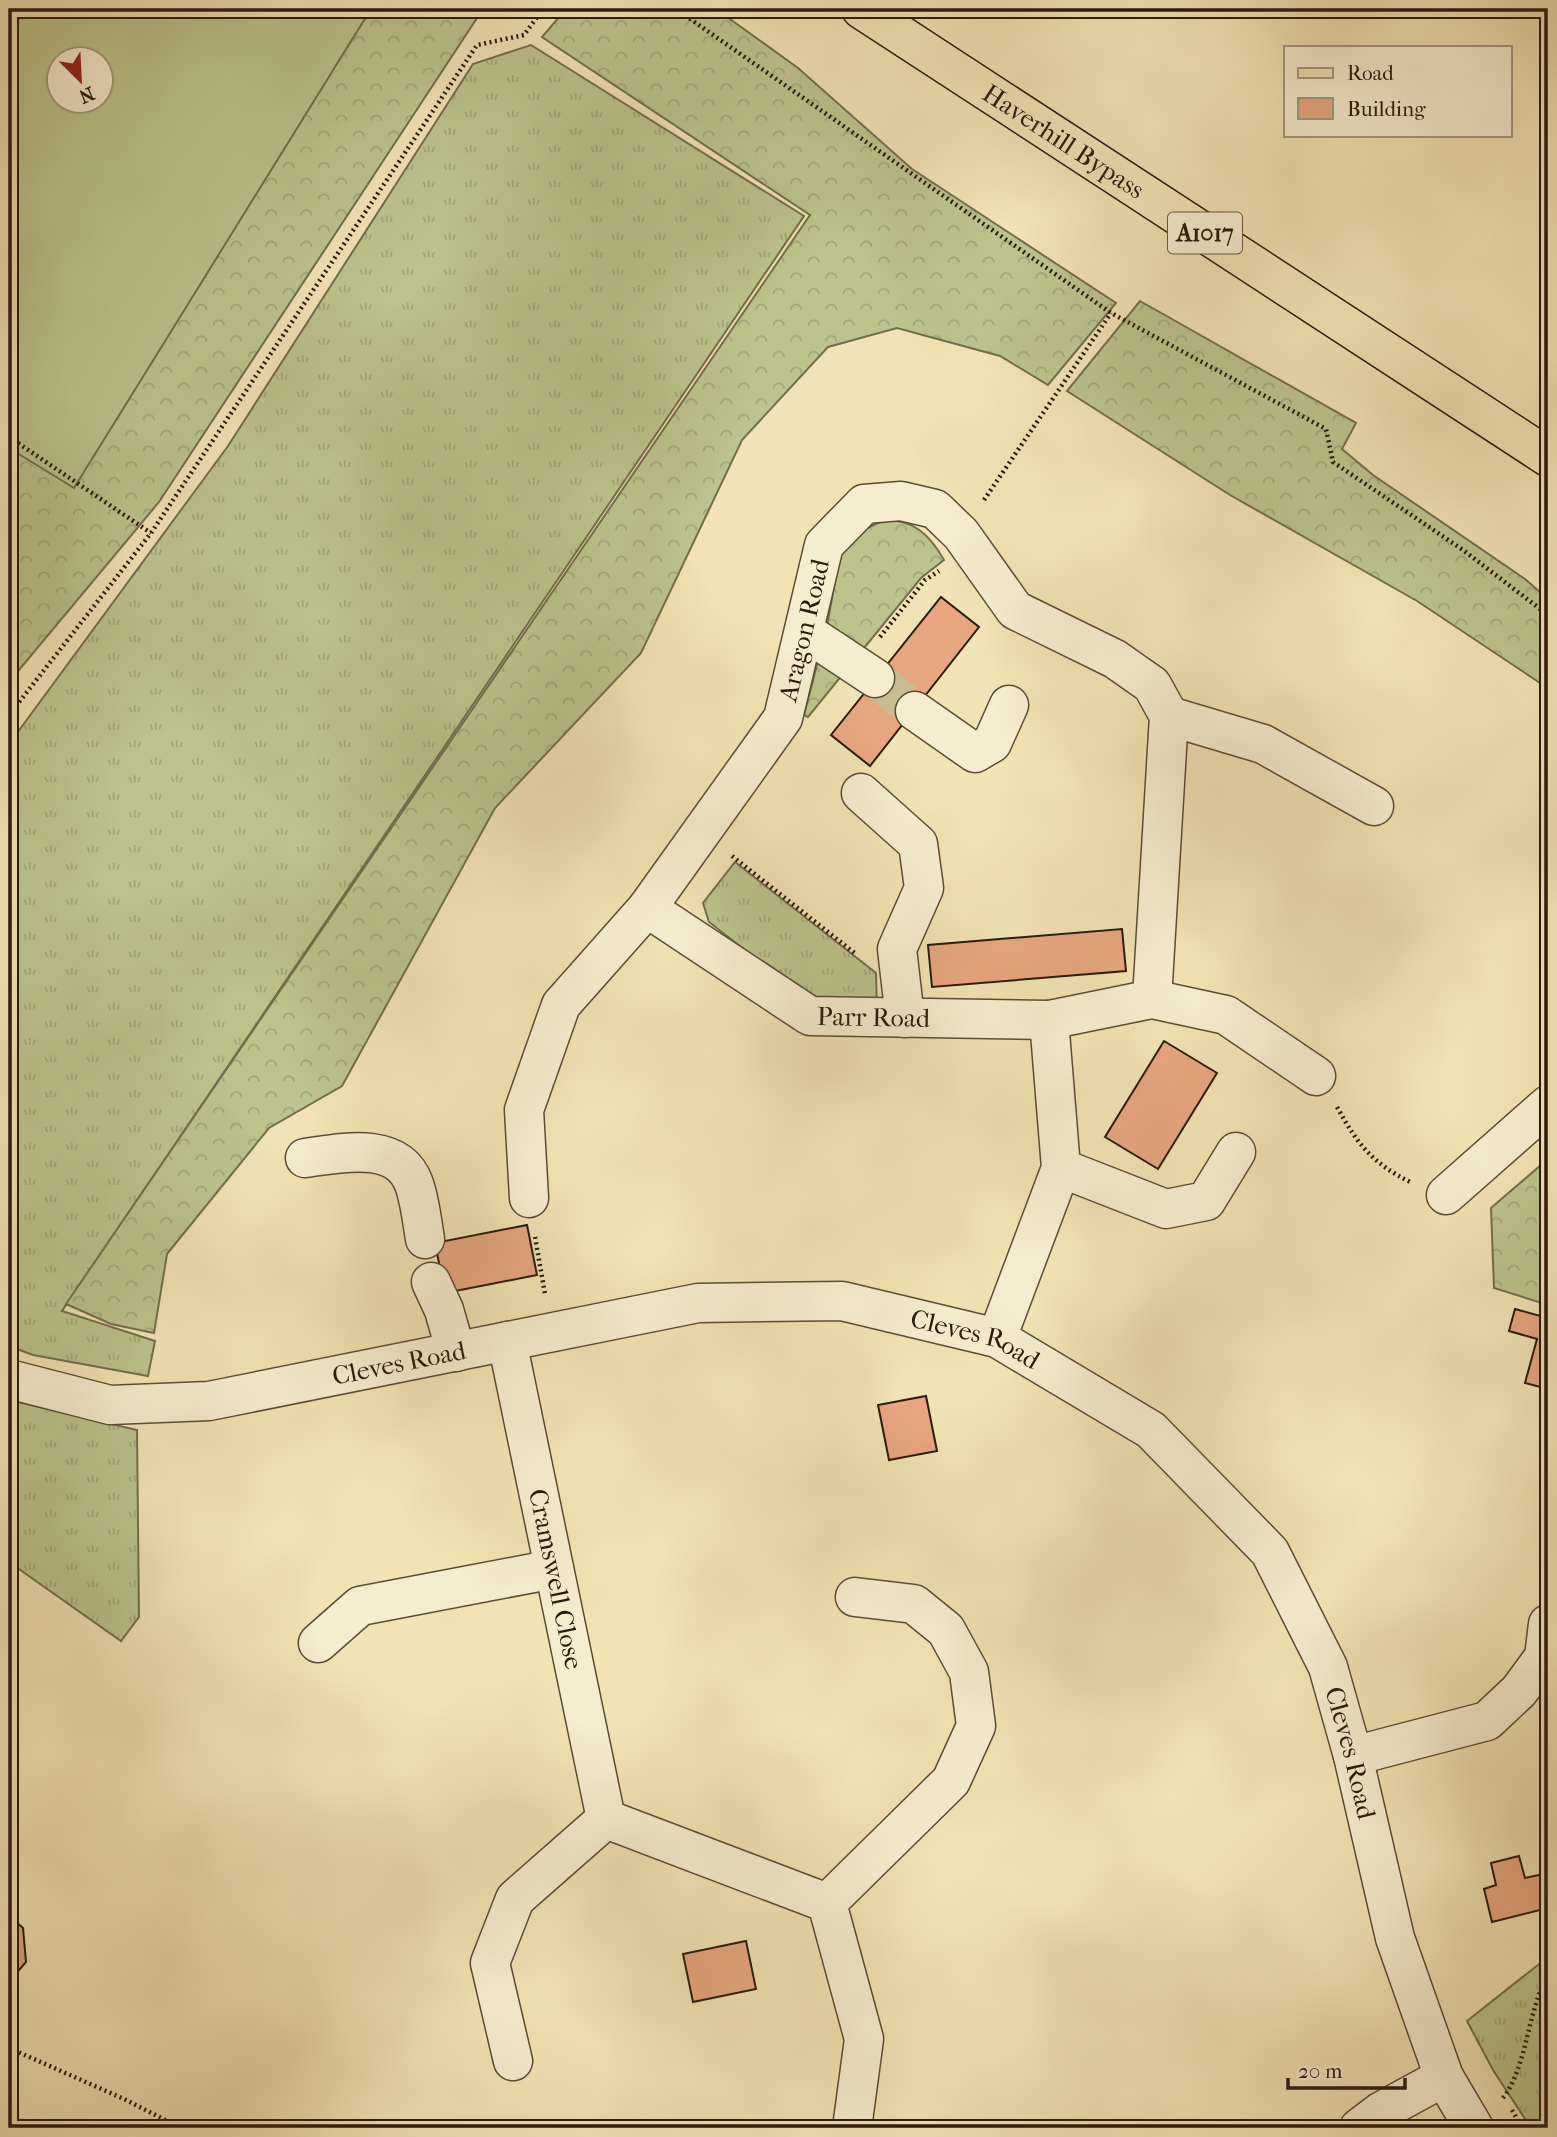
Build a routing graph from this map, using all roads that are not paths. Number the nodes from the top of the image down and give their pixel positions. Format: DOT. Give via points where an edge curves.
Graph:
graph roads {
  1 [pos="862,9"];
  2 [pos="1548,457"];
  3 [pos="804,631"];
  4 [pos="875,678"];
  5 [pos="1009,705"];
  6 [pos="915,711"];
  7 [pos="1169,716"];
  8 [pos="861,793"];
  9 [pos="1374,806"];
  10 [pos="647,908"];
  11 [pos="1152,999"];
  12 [pos="905,1018"];
  13 [pos="1049,1020"];
  14 [pos="1316,1076"];
  15 [pos="1548,1105"];
  16 [pos="1236,1152"];
  17 [pos="305,1158"];
  18 [pos="1061,1168"];
  19 [pos="1446,1195"];
  20 [pos="529,1198"];
  21 [pos="425,1239"];
  22 [pos="432,1282"];
  23 [pos="997,1338"];
  24 [pos="507,1341"];
  25 [pos="456,1352"];
  26 [pos="9,1379"];
  27 [pos="554,1569"];
  28 [pos="855,1597"];
  29 [pos="1548,1624"];
  30 [pos="318,1643"];
  31 [pos="1353,1756"];
  32 [pos="606,1819"];
  33 [pos="827,1903"];
  34 [pos="513,2061"];
  35 [pos="1444,2077"];
  36 [pos="1471,2123"];
  37 [pos="852,2128"];
  38 [pos="1359,2128"];
  1 -- 2 [label="main road, Haverhill Bypass / A1017"];
  3 -- 4 [label="street"];
  3 -- 7 [label="street, Aragon Road" via="824,545 864,504 901,502 935,509 961,534 1015,610 1115,659 1152,685"];
  3 -- 10 [label="street, Aragon Road" via="783,718"];
  5 -- 6 [label="street" via="992,743 975,753"];
  7 -- 9 [label="street" via="1263,744"];
  7 -- 11 [label="street"];
  8 -- 12 [label="street" via="918,844 924,888 897,949"];
  10 -- 12 [label="street, Parr Road" via="810,1016"];
  10 -- 20 [label="street, Aragon Road" via="561,1005 524,1110"];
  11 -- 13 [label="street, Parr Road"];
  11 -- 14 [label="street, Parr Road" via="1226,1015"];
  12 -- 13 [label="street, Parr Road"];
  13 -- 18 [label="street"];
  15 -- 19 [label="street"];
  16 -- 18 [label="street" via="1206,1201 1166,1209"];
  17 -- 21 [label="street" via="366,1153 392,1158 414,1185"];
  18 -- 23 [label="street"];
  22 -- 25 [label="street"];
  23 -- 24 [label="street, Cleves Road" via="842,1301 698,1303"];
  23 -- 31 [label="street, Cleves Road" via="1151,1430 1270,1552 1328,1667"];
  24 -- 25 [label="street, Cleves Road"];
  24 -- 27 [label="street, Cramswell Close"];
  25 -- 26 [label="street, Cleves Road" via="209,1401 110,1405"];
  27 -- 30 [label="street" via="360,1606"];
  27 -- 32 [label="street, Cramswell Close"];
  28 -- 33 [label="street" via="914,1604 946,1630 969,1672 976,1726 951,1781"];
  29 -- 31 [label="street" via="1544,1657 1487,1721"];
  31 -- 35 [label="street, Cleves Road" via="1395,1938"];
  32 -- 33 [label="street"];
  32 -- 34 [label="street" via="514,1899 490,1964"];
  33 -- 37 [label="street" via="864,2039"];
  35 -- 36 [label="street, Cleves Road"];
  35 -- 38 [label="street"];
}
